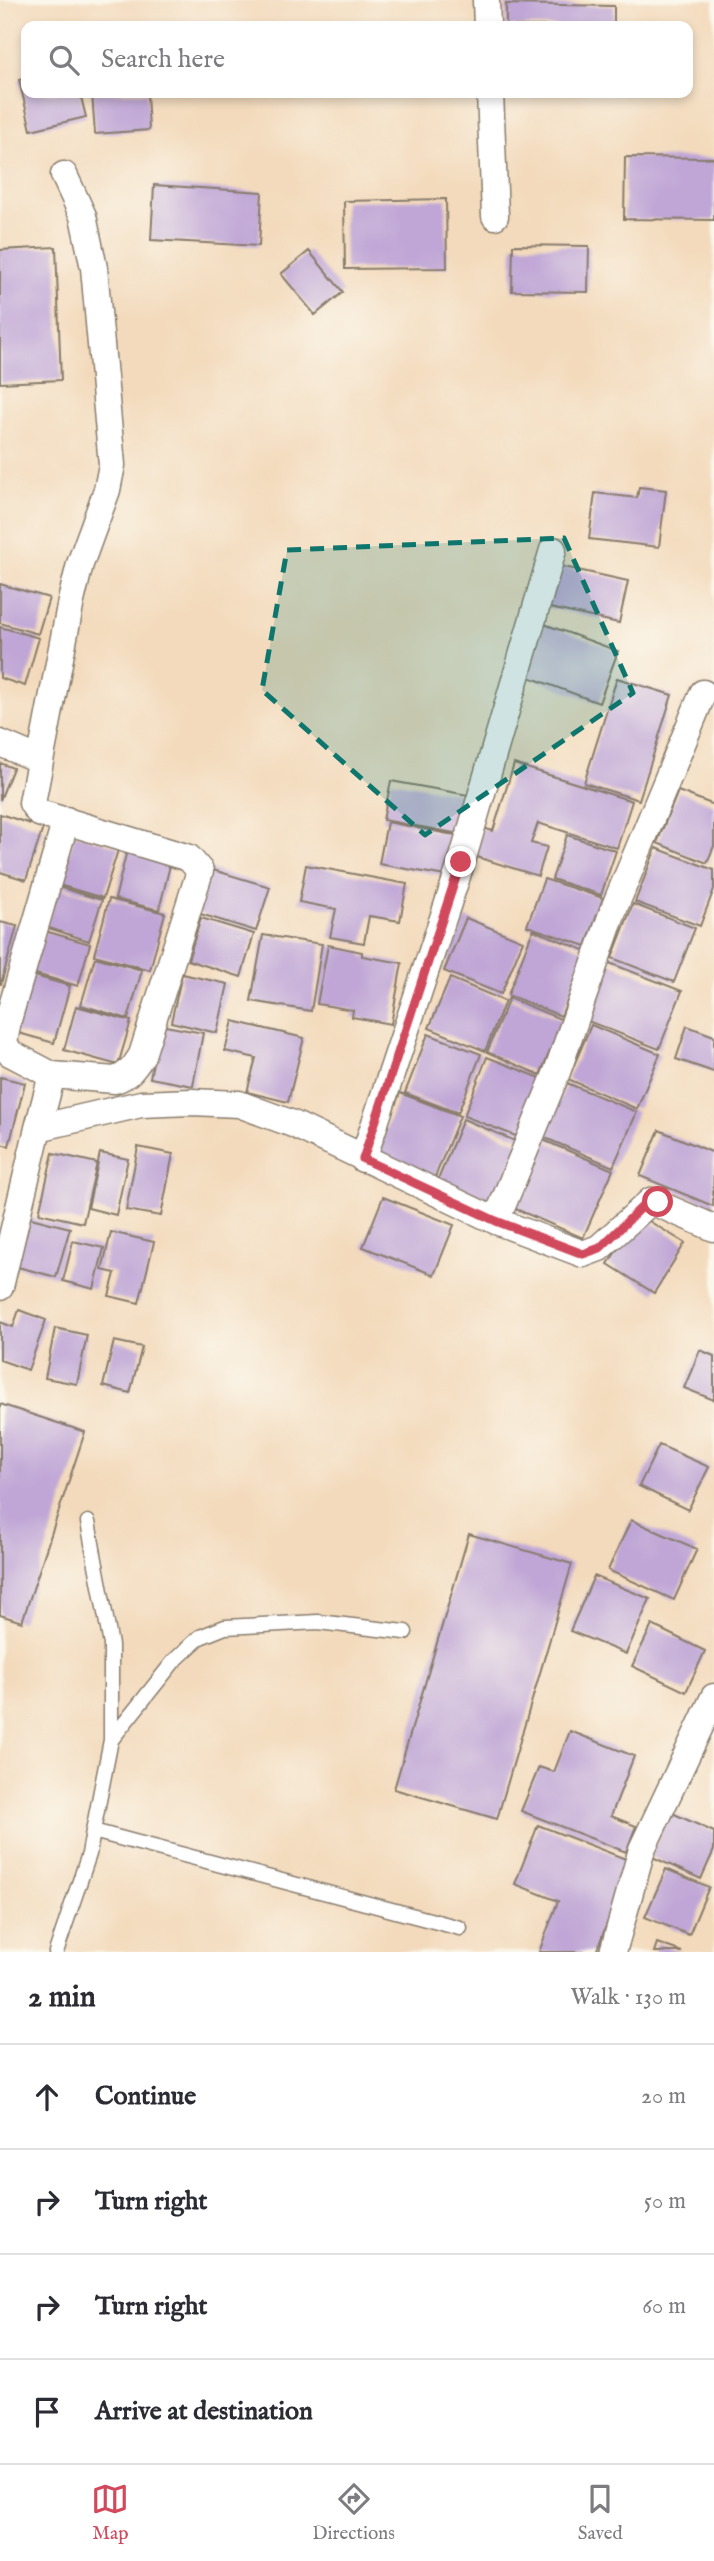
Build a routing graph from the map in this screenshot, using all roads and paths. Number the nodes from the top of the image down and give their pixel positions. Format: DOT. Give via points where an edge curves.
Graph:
graph roads {
  1 [pos="486,0"];
  2 [pos="487,21"];
  3 [pos="490,98"];
  4 [pos="64,175"];
  5 [pos="495,216"];
  6 [pos="553,550"];
  7 [pos="703,693"];
  8 [pos="0,743"];
  9 [pos="40,760"];
  10 [pos="66,820"];
  11 [pos="52,1075"];
  12 [pos="38,1128"];
  13 [pos="363,1159"];
  14 [pos="496,1221"];
  15 [pos="714,1228"];
  16 [pos="0,1287"];
  17 [pos="88,1522"];
  18 [pos="405,1632"];
  19 [pos="714,1697"];
  20 [pos="111,1740"];
  21 [pos="93,1831"];
  22 [pos="460,1928"];
  23 [pos="56,1952"];
  24 [pos="613,1952"];
  1 -- 2 [label="street"];
  3 -- 5 [label="street"];
  4 -- 9 [label="street" via="83,216 94,268 112,465 80,564"];
  6 -- 13 [label="street" via="461,862"];
  7 -- 14 [label="street" via="613,911 557,1072"];
  8 -- 9 [label="street"];
  9 -- 10 [label="street" via="34,808"];
  10 -- 11 [label="street" via="4,1043 10,1053"];
  10 -- 11 [label="street" via="189,858 200,871 142,1055 133,1069 115,1080"];
  11 -- 12 [label="street"];
  12 -- 13 [label="street" via="141,1104 239,1104 293,1124"];
  12 -- 16 [label="street"];
  13 -- 14 [label="street"];
  14 -- 15 [label="street" via="583,1254 600,1248 651,1201"];
  17 -- 20 [label="lane" via="111,1645"];
  18 -- 20 [label="lane" via="318,1622 225,1627 200,1637 174,1661"];
  19 -- 24 [label="street" via="642,1849"];
  20 -- 21 [label="lane"];
  21 -- 22 [label="lane"];
  21 -- 23 [label="lane"];
}
